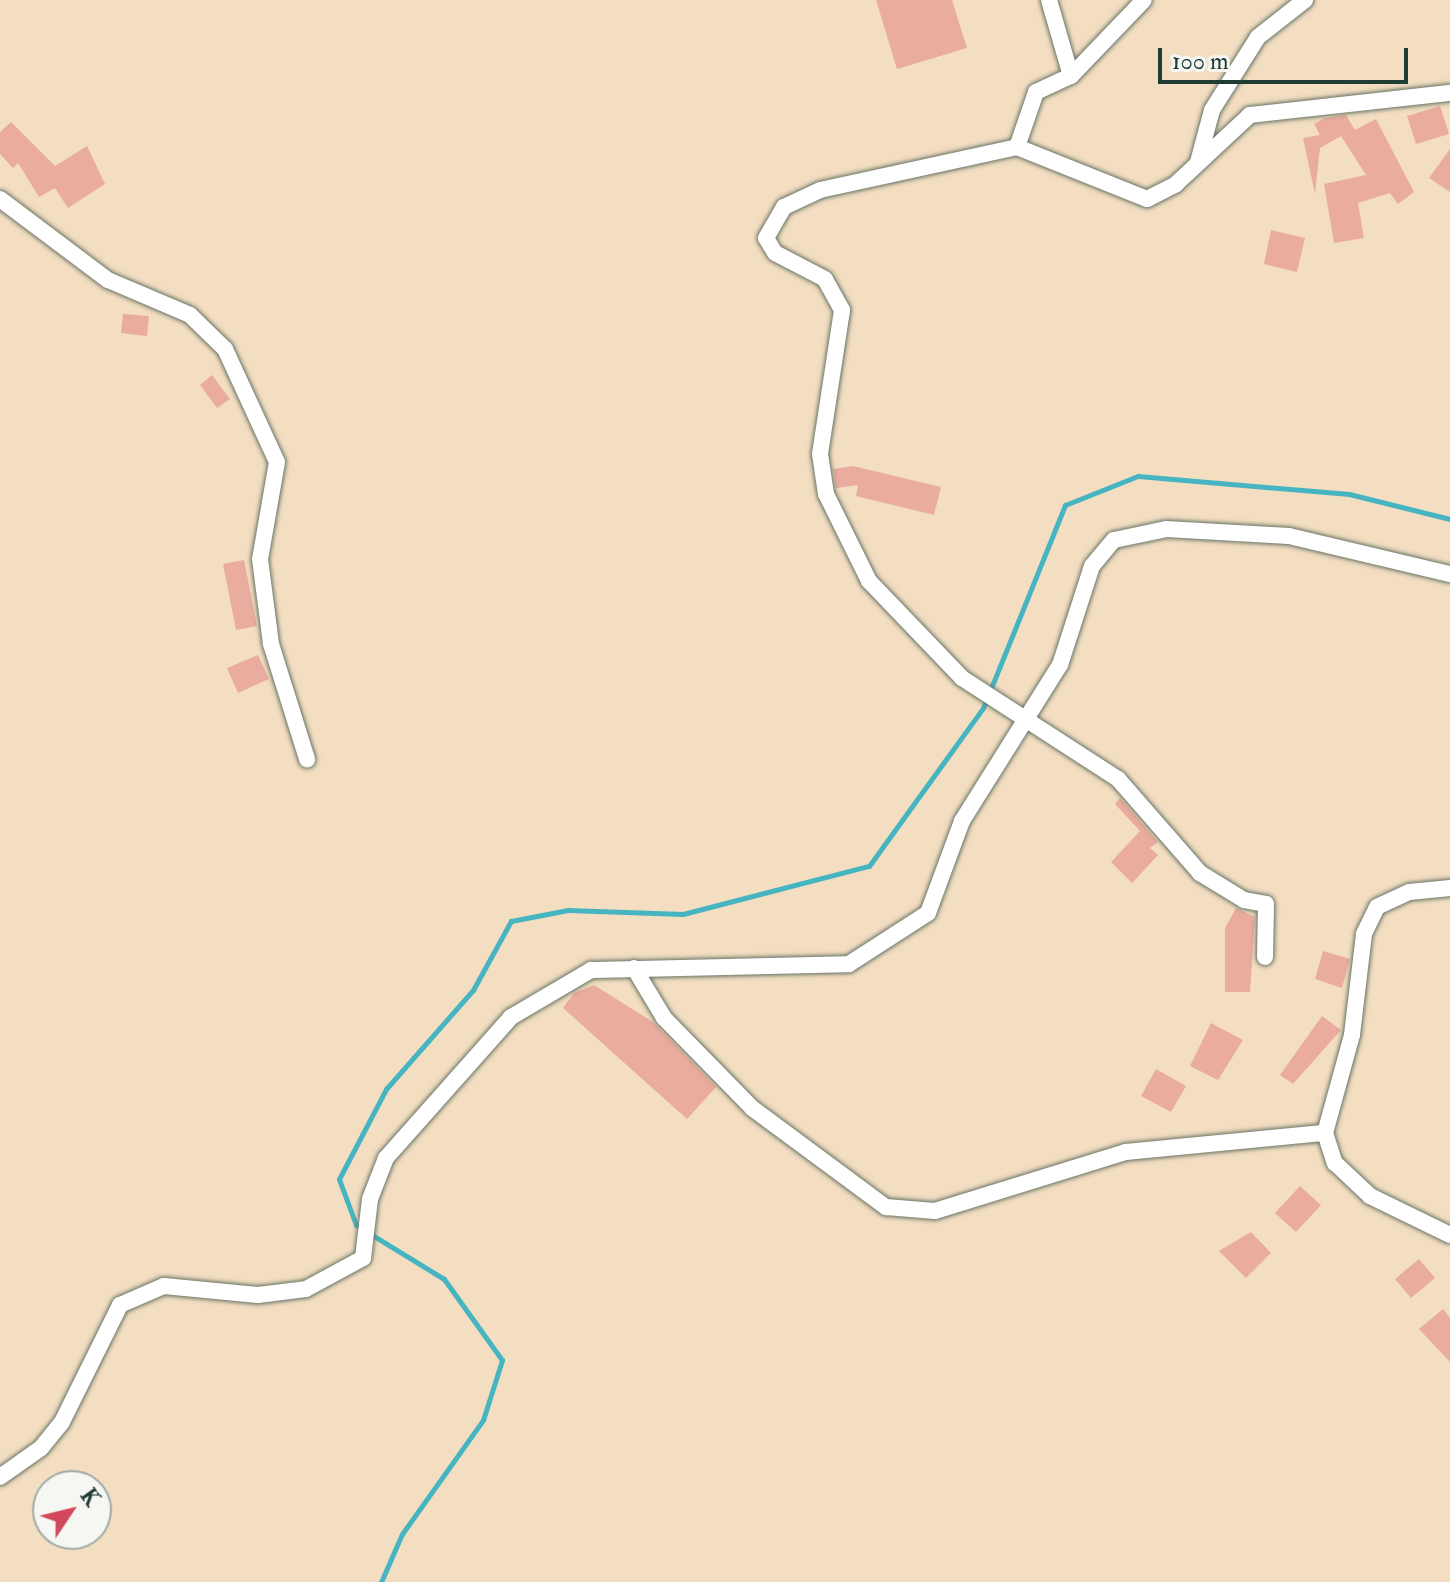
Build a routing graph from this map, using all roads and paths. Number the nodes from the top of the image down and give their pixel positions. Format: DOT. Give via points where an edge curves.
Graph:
graph roads {
  1 [pos="1049,0"];
  2 [pos="1144,0"];
  3 [pos="1305,0"];
  4 [pos="1071,76"];
  5 [pos="1450,93"];
  6 [pos="1017,147"];
  7 [pos="1198,162"];
  8 [pos="0,199"];
  9 [pos="1450,574"];
  10 [pos="1023,714"];
  11 [pos="307,759"];
  12 [pos="1450,888"];
  13 [pos="1265,957"];
  14 [pos="634,968"];
  15 [pos="1325,1133"];
  16 [pos="1450,1235"];
  17 [pos="0,1477"];
  1 -- 4 [label="street"];
  2 -- 4 [label="street"];
  3 -- 7 [label="street" via="1258,37 1212,110"];
  4 -- 6 [label="street" via="1036,92"];
  5 -- 7 [label="street" via="1250,115"];
  6 -- 7 [label="street" via="1137,199 1176,184"];
  6 -- 10 [label="street" via="820,190 784,207 766,238 775,253 825,279 842,310 823,418 826,494 869,581 962,678"];
  8 -- 11 [label="street" via="108,280 190,315 225,349 277,462 260,559 271,644"];
  9 -- 10 [label="street" via="1289,536 1166,529 1114,540 1092,566 1060,665"];
  10 -- 13 [label="street" via="1118,779 1200,873 1244,900 1266,904"];
  10 -- 14 [label="street" via="962,821 928,913 849,964"];
  12 -- 15 [label="street" via="1409,892 1377,907 1364,934 1352,1035"];
  14 -- 15 [label="street" via="664,1018 752,1108 886,1207 935,1211 1126,1152"];
  14 -- 17 [label="street" via="591,970 511,1017 386,1158 370,1199 363,1258 330,1281 258,1295 164,1286 120,1305 62,1422 41,1448"];
  15 -- 16 [label="street" via="1335,1163 1370,1196"];
}
